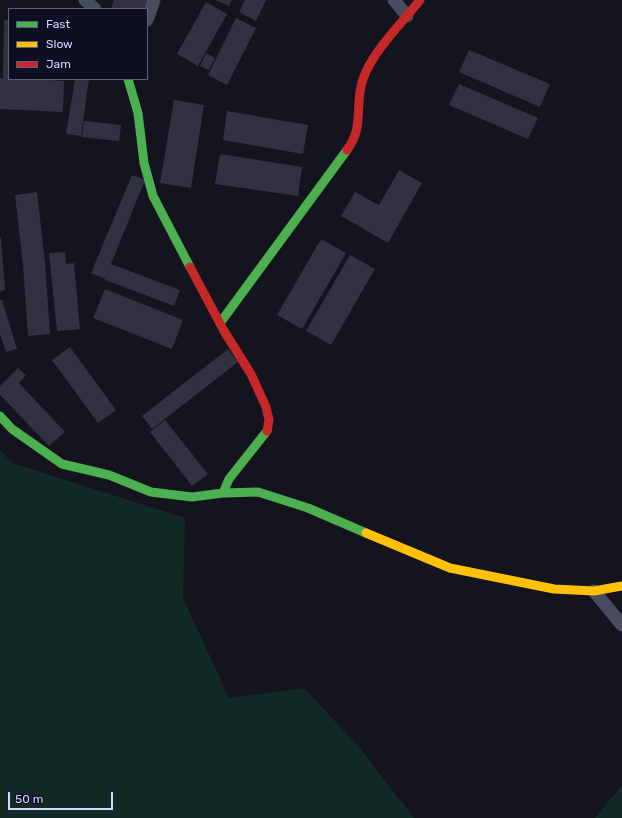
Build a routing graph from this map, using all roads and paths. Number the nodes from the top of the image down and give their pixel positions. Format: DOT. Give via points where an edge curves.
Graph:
graph roads {
  1 [pos="85,0"];
  2 [pos="154,0"];
  3 [pos="394,0"];
  4 [pos="420,0"];
  5 [pos="94,8"];
  6 [pos="407,16"];
  7 [pos="148,17"];
  8 [pos="128,80"];
  9 [pos="220,323"];
  10 [pos="0,416"];
  11 [pos="223,493"];
  12 [pos="622,586"];
  13 [pos="594,591"];
  14 [pos="622,625"];
  1 -- 5 [label="street"];
  2 -- 7 [label="street"];
  3 -- 6 [label="street"];
  4 -- 6 [label="street"];
  6 -- 9 [label="street" via="370,62 362,81 358,124 352,143"];
  8 -- 9 [label="street" via="138,113 144,163 153,196"];
  9 -- 11 [label="street" via="251,374 269,420 266,434 229,479"];
  10 -- 11 [label="street" via="12,429 62,464 109,475 151,492 192,497"];
  11 -- 13 [label="street" via="258,492 301,506 450,568 554,589"];
  12 -- 13 [label="street"];
  13 -- 14 [label="street"];
}
